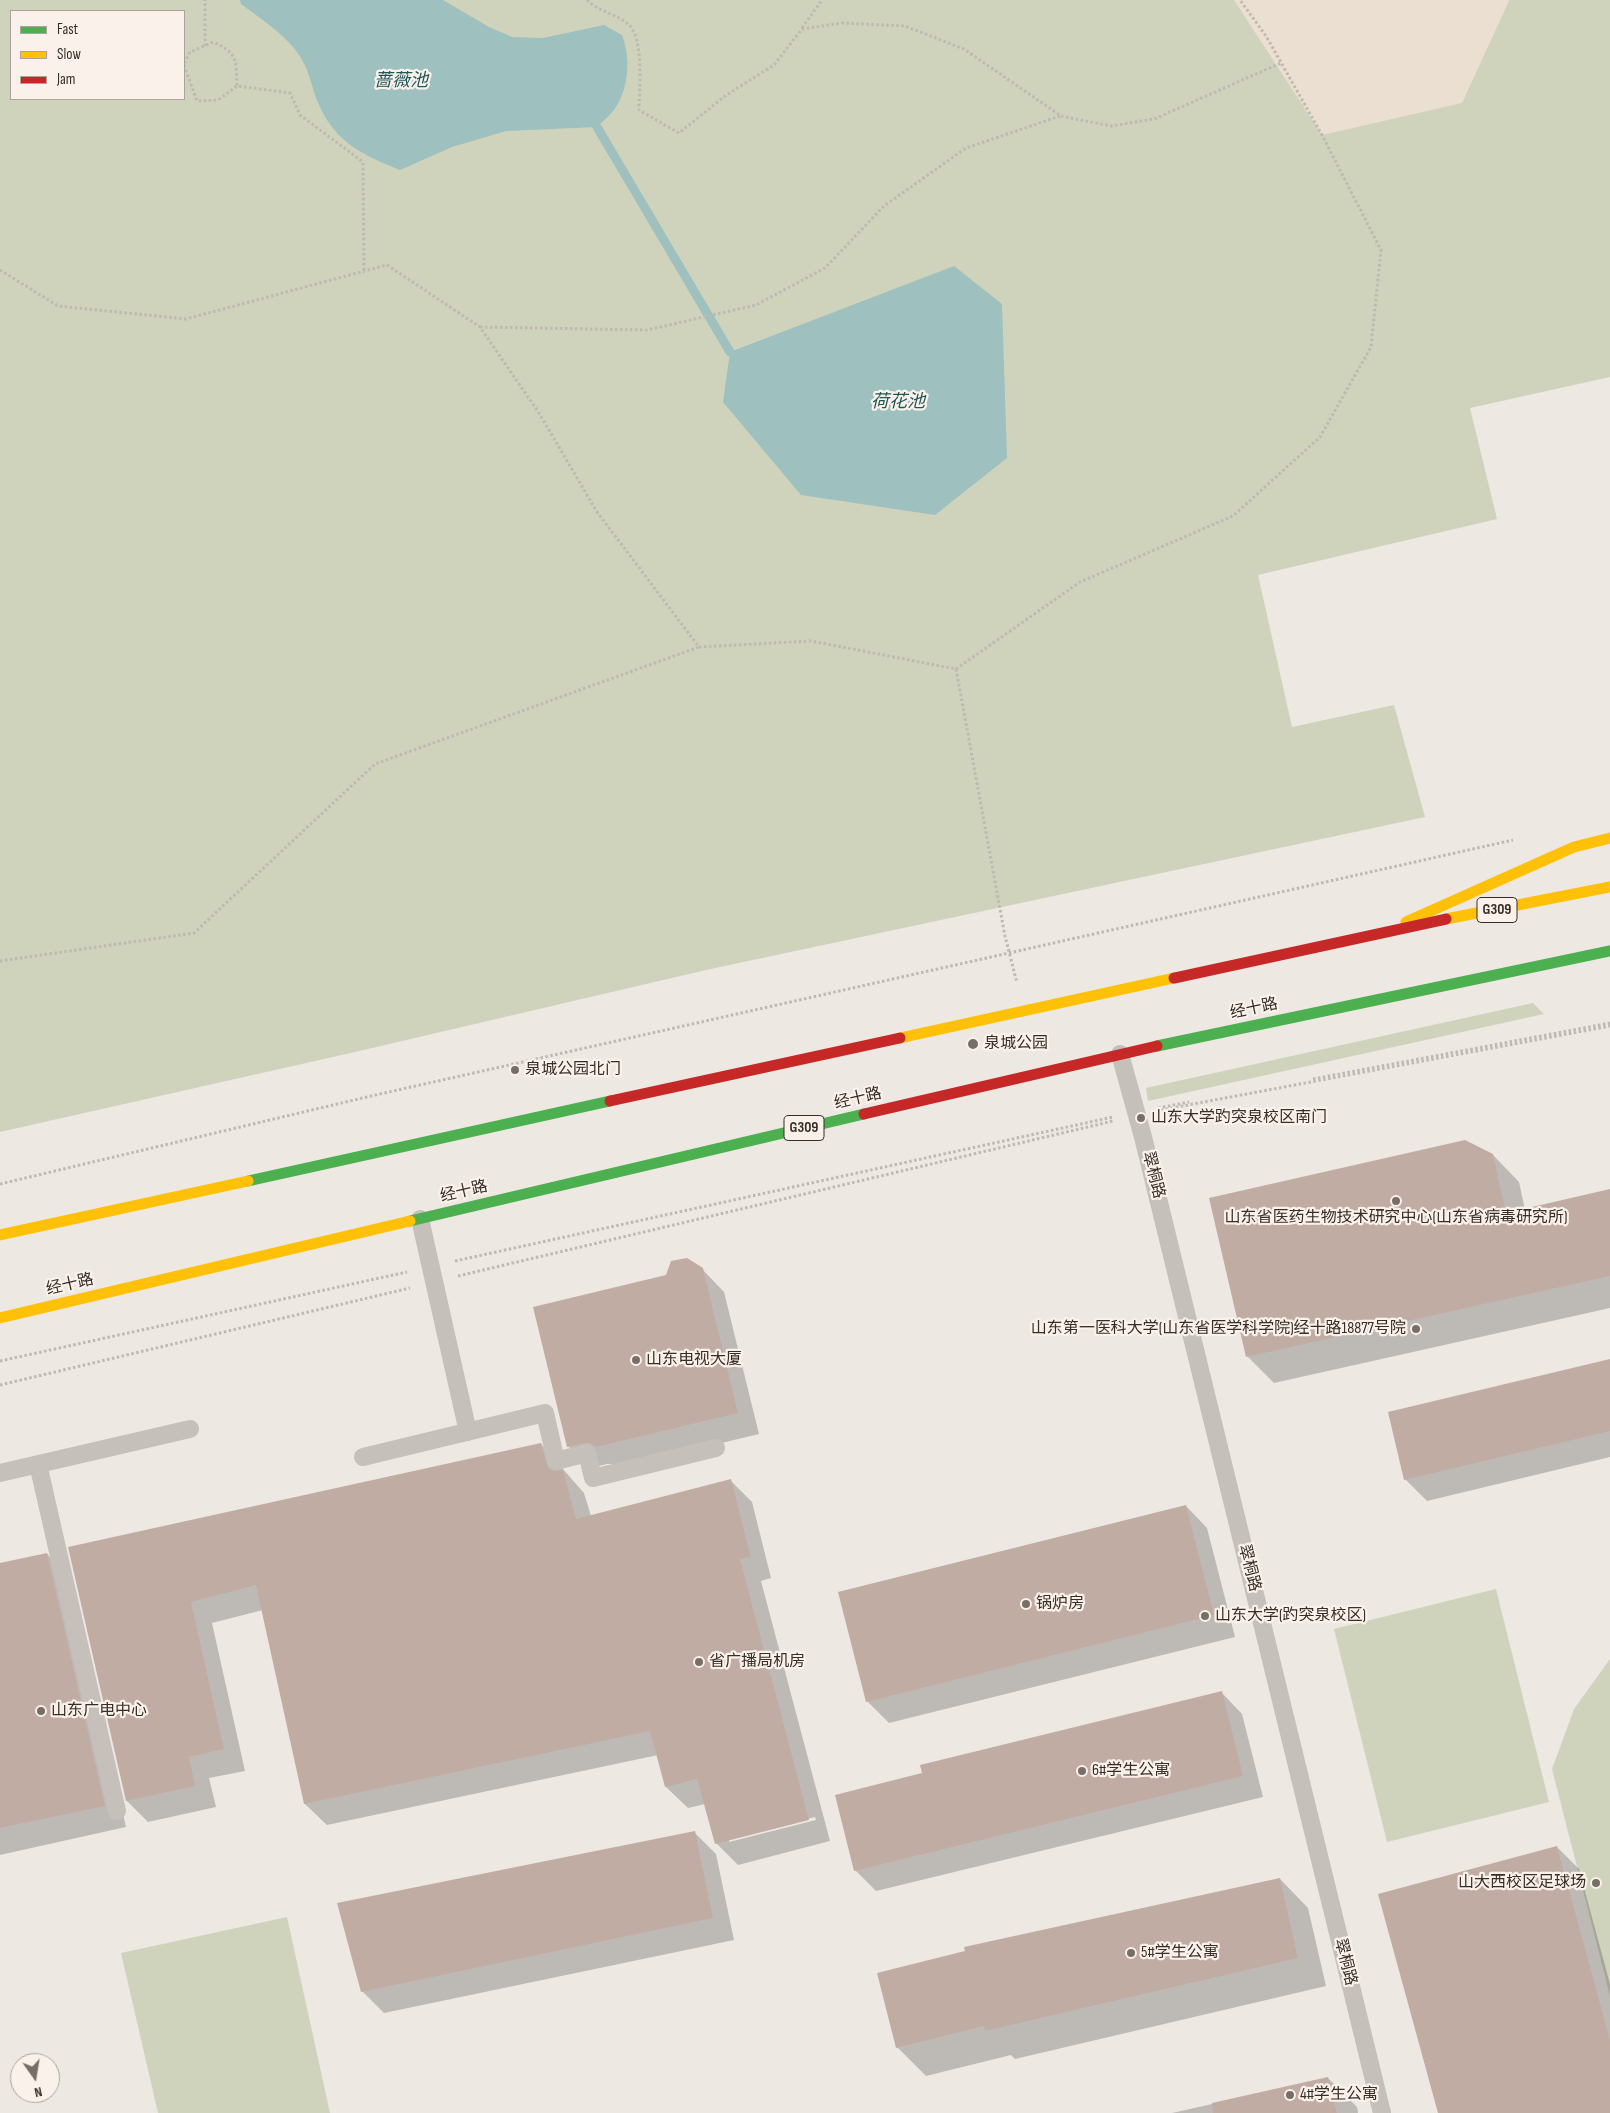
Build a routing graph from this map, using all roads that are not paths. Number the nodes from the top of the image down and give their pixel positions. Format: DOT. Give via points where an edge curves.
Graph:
graph roads {
  1 [pos="1610,838"];
  2 [pos="1610,887"];
  3 [pos="1383,932"];
  4 [pos="1610,951"];
  5 [pos="1120,1054"];
  6 [pos="420,1219"];
  7 [pos="0,1236"];
  8 [pos="0,1318"];
  9 [pos="190,1430"];
  10 [pos="468,1432"];
  11 [pos="716,1448"];
  12 [pos="363,1457"];
  13 [pos="38,1464"];
  14 [pos="0,1473"];
  15 [pos="117,1811"];
  16 [pos="1382,2113"];
  1 -- 3 [label="main road" via="1574,846"];
  2 -- 3 [label="main road, G309"];
  3 -- 7 [label="main road, G309"];
  4 -- 5 [label="main road, 经十路 / G309"];
  5 -- 6 [label="main road, 经十路 / G309"];
  5 -- 16 [label="lane, 翠桐路"];
  6 -- 8 [label="main road, 经十路 / G309"];
  6 -- 10 [label="lane"];
  9 -- 13 [label="lane"];
  10 -- 11 [label="lane" via="545,1413 556,1461 588,1454 593,1478"];
  10 -- 12 [label="lane"];
  13 -- 14 [label="lane"];
  13 -- 15 [label="lane"];
}
